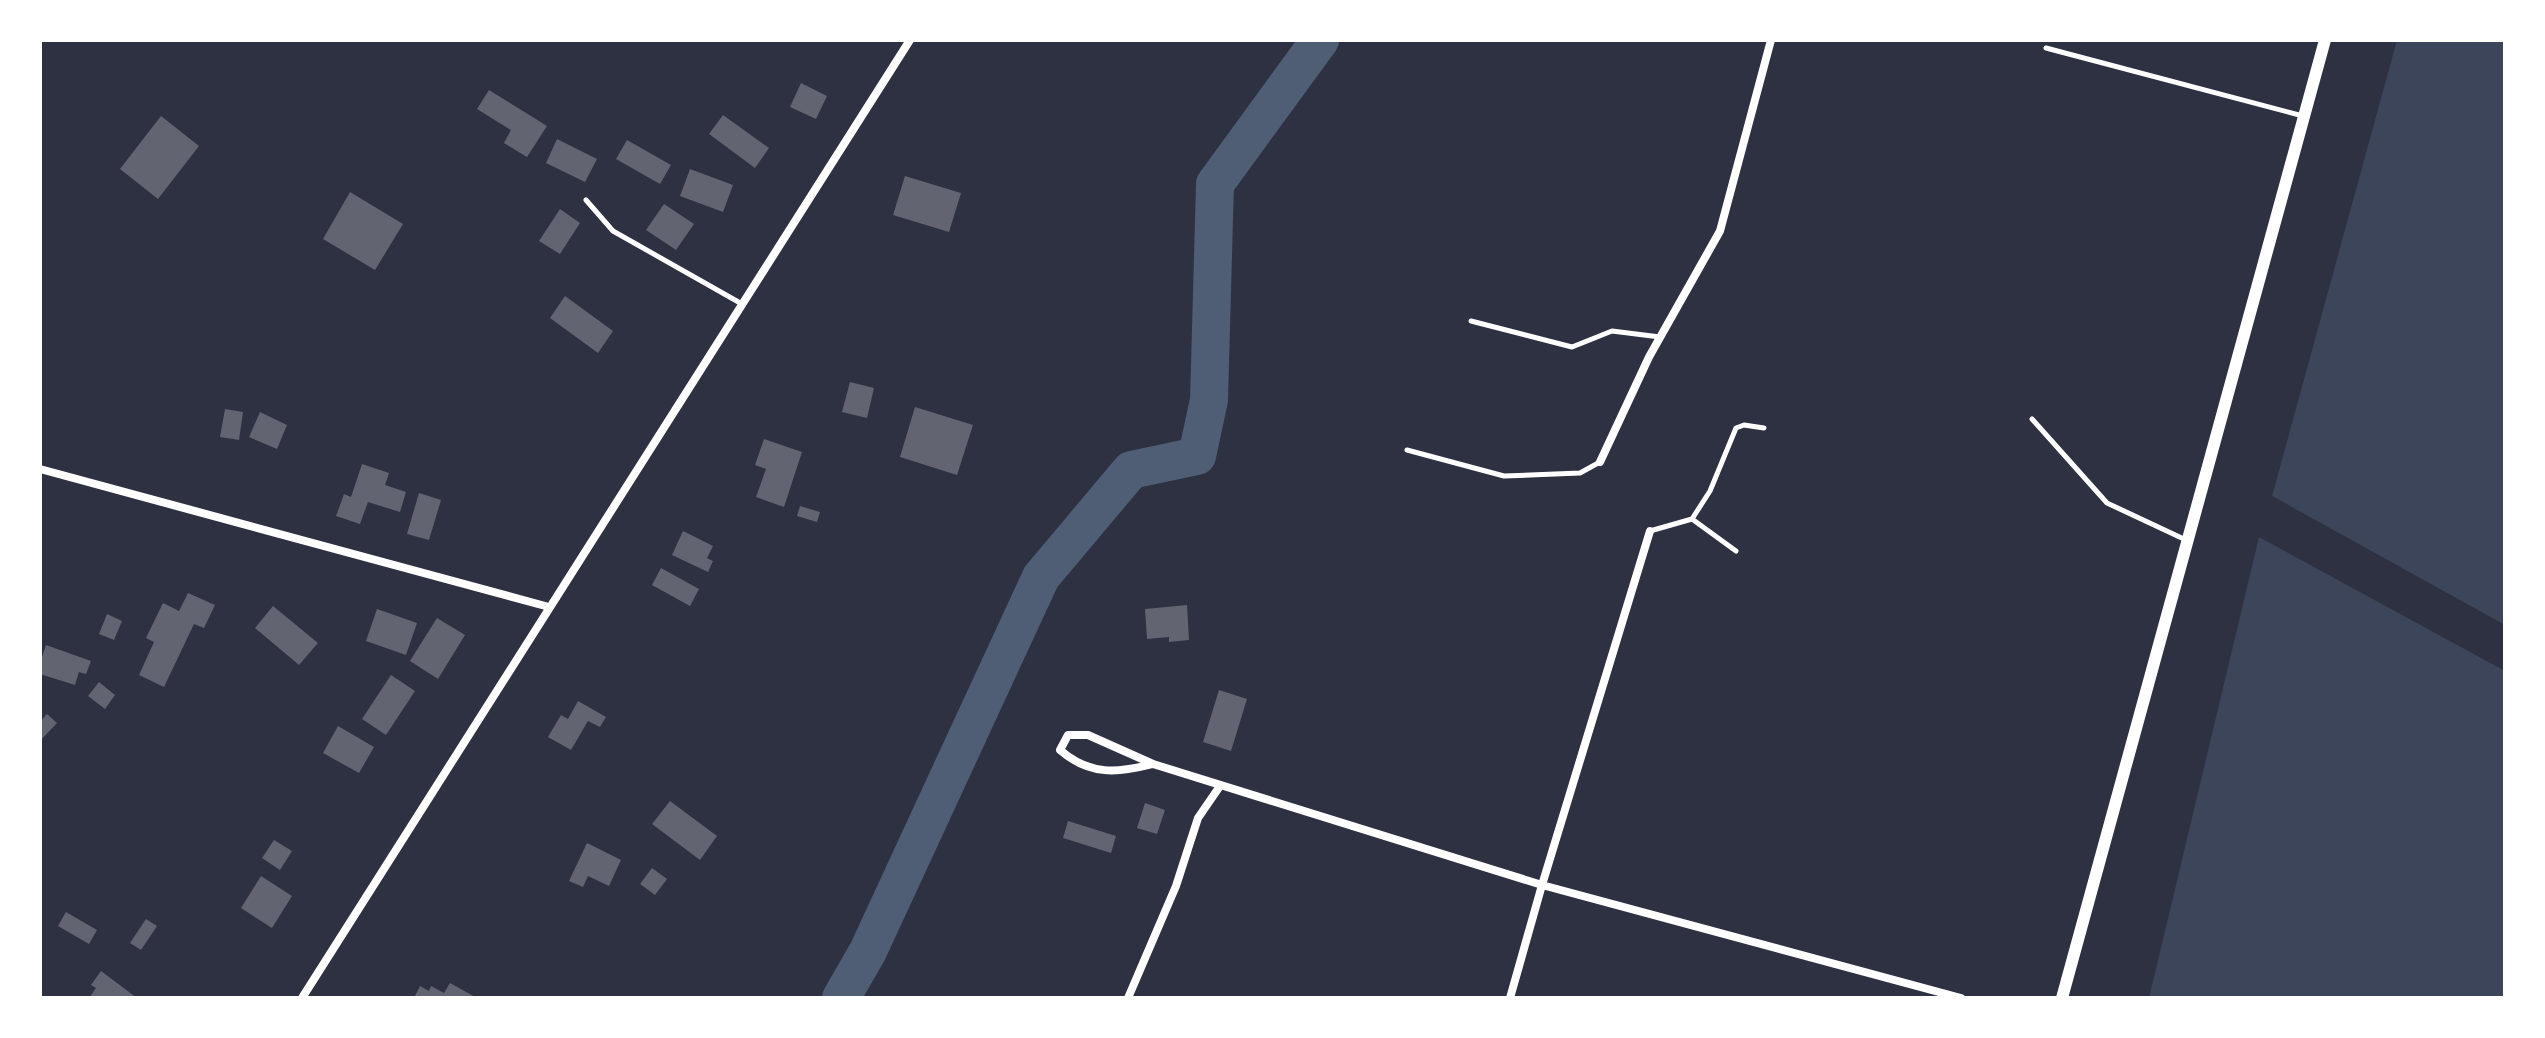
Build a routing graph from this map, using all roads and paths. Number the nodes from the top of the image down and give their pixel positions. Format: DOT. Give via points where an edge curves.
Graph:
graph roads {
  1 [pos="910,40"];
  2 [pos="1771,40"];
  3 [pos="2325,40"];
  4 [pos="2046,48"];
  5 [pos="2304,116"];
  6 [pos="586,200"];
  7 [pos="742,304"];
  8 [pos="1471,321"];
  9 [pos="1661,337"];
  10 [pos="2032,419"];
  11 [pos="1764,428"];
  12 [pos="1407,450"];
  13 [pos="1600,462"];
  14 [pos="40,469"];
  15 [pos="1692,519"];
  16 [pos="1650,531"];
  17 [pos="2187,540"];
  18 [pos="1736,551"];
  19 [pos="549,607"];
  20 [pos="1153,764"];
  21 [pos="1220,786"];
  22 [pos="1542,885"];
  23 [pos="302,998"];
  24 [pos="1128,998"];
  25 [pos="1510,998"];
  26 [pos="1961,998"];
  27 [pos="2062,998"];
  1 -- 7 [label="street"];
  2 -- 9 [label="street" via="1720,231"];
  3 -- 5 [label="street"];
  4 -- 5 [label="lane"];
  5 -- 17 [label="street"];
  6 -- 7 [label="lane" via="613,231"];
  7 -- 19 [label="street"];
  8 -- 9 [label="lane" via="1572,347 1612,331"];
  9 -- 13 [label="street"];
  10 -- 17 [label="lane" via="2107,503"];
  11 -- 15 [label="lane" via="1736,428 1710,491"];
  12 -- 13 [label="lane" via="1504,476 1580,473"];
  14 -- 19 [label="street"];
  15 -- 16 [label="lane"];
  15 -- 18 [label="lane"];
  16 -- 22 [label="street"];
  17 -- 27 [label="street"];
  19 -- 23 [label="street"];
  20 -- 20 [label="street" via="1088,735 1068,735 1060,750 1094,769 1123,772"];
  20 -- 21 [label="street"];
  21 -- 22 [label="street"];
  21 -- 24 [label="street" via="1198,818 1176,886"];
  22 -- 25 [label="street"];
  22 -- 26 [label="street"];
}
